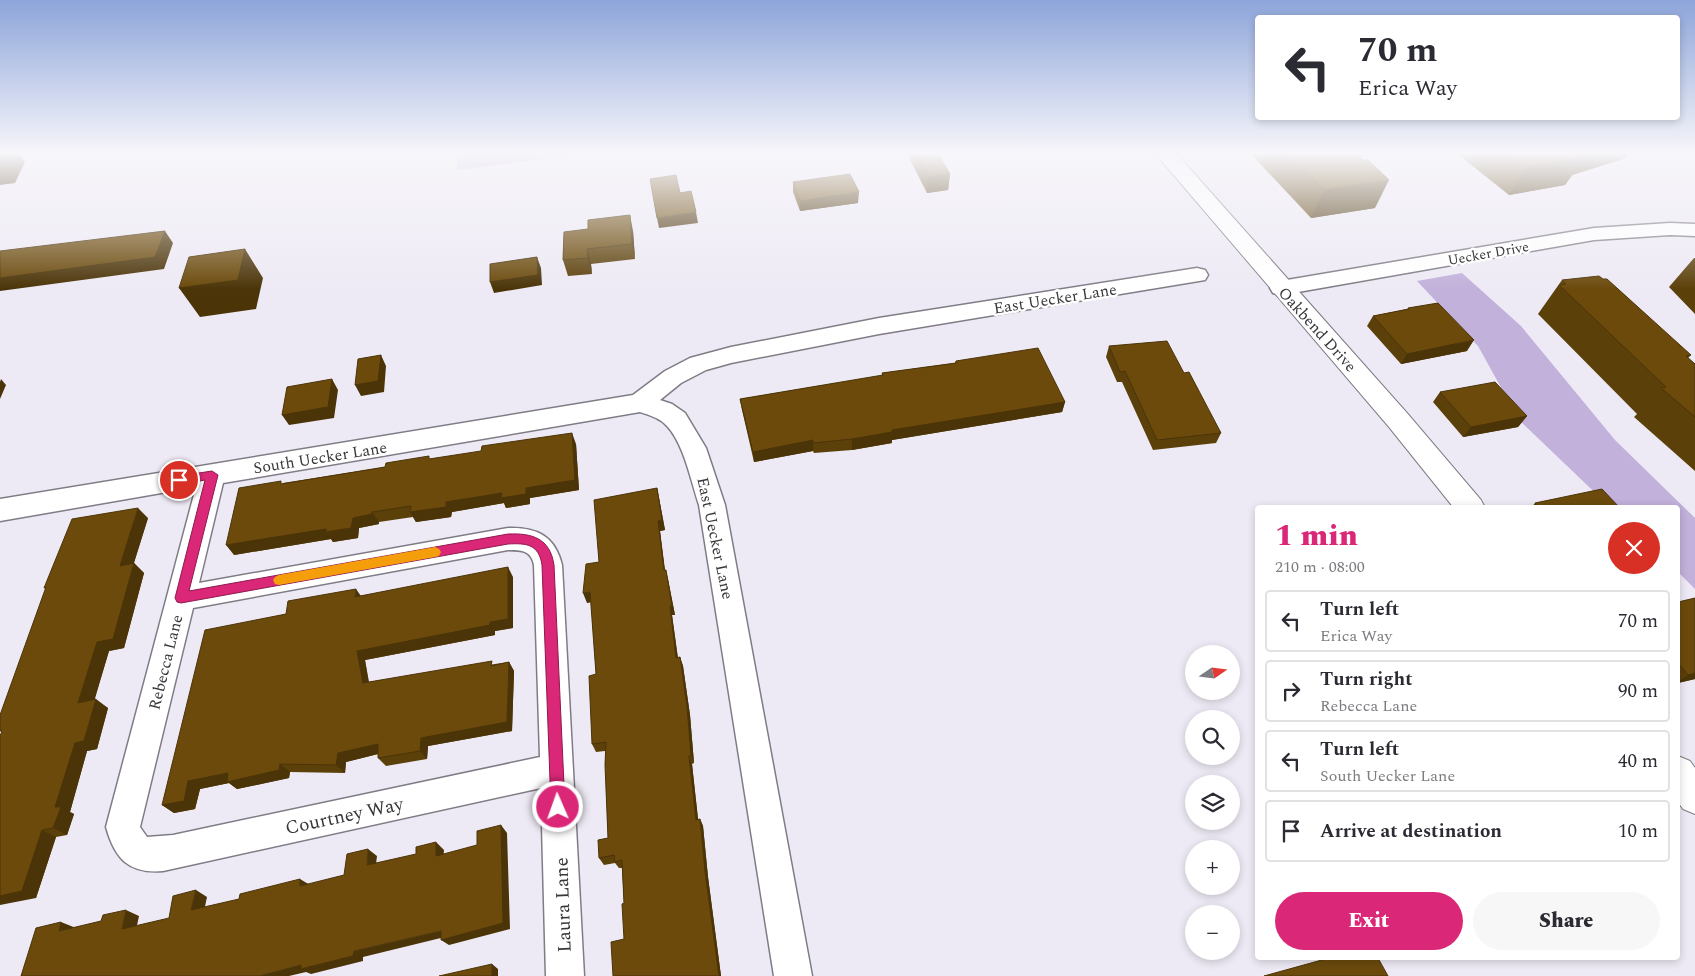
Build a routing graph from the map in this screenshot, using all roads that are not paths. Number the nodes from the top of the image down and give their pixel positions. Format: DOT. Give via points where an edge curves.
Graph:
graph roads {
  1 [pos="1203,198"];
  2 [pos="1695,230"];
  3 [pos="1197,276"];
  4 [pos="1281,288"];
  5 [pos="640,403"];
  6 [pos="212,475"];
  7 [pos="1468,505"];
  8 [pos="0,510"];
  9 [pos="181,598"];
  10 [pos="556,769"];
  11 [pos="1680,776"];
  12 [pos="1695,797"];
  13 [pos="132,848"];
  14 [pos="564,976"];
  15 [pos="793,976"];
  1 -- 4 [label="street, Oakbend Drive"];
  2 -- 4 [label="street, Uecker Drive" via="1594,234"];
  3 -- 5 [label="street, East Uecker Lane" via="880,326 731,355 698,364 673,377"];
  4 -- 7 [label="street, Oakbend Drive"];
  5 -- 6 [label="street, South Uecker Lane"];
  5 -- 15 [label="street, East Uecker Lane" via="663,410 676,419 693,448 712,505"];
  6 -- 8 [label="street, South Uecker Lane"];
  6 -- 9 [label="street, Rebecca Lane"];
  9 -- 10 [label="street, Laura Lane" via="508,539 532,541 547,555"];
  9 -- 13 [label="street, Rebecca Lane" via="123,827"];
  10 -- 13 [label="street, Courtney Way" via="157,855 143,854"];
  10 -- 14 [label="street, Laura Lane"];
  11 -- 12 [label="street"];
}
